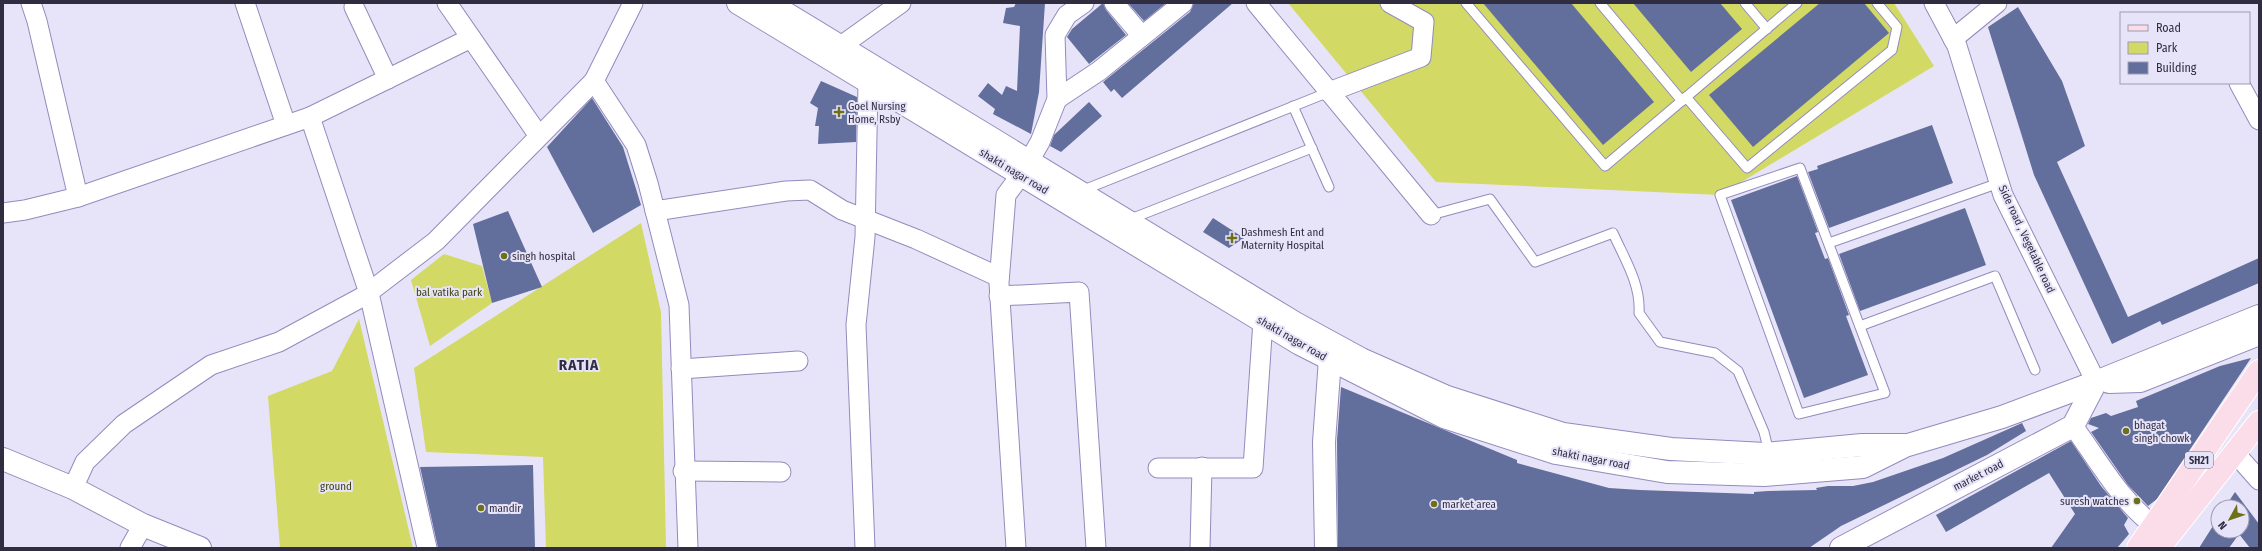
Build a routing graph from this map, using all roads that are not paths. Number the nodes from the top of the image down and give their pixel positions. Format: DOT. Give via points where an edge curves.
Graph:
graph roads {
  1 [pos="31,3"];
  2 [pos="245,3"];
  3 [pos="447,3"];
  4 [pos="633,3"];
  5 [pos="738,3"];
  6 [pos="769,3"];
  7 [pos="901,3"];
  8 [pos="1084,3"];
  9 [pos="1114,3"];
  10 [pos="1182,3"];
  11 [pos="1256,3"];
  12 [pos="1390,3"];
  13 [pos="1466,3"];
  14 [pos="1600,3"];
  15 [pos="1745,3"];
  16 [pos="1797,3"];
  17 [pos="1877,3"];
  18 [pos="1934,3"];
  19 [pos="1997,3"];
  20 [pos="354,7"];
  21 [pos="1767,29"];
  22 [pos="1142,36"];
  23 [pos="471,38"];
  24 [pos="1953,39"];
  25 [pos="841,46"];
  26 [pos="388,79"];
  27 [pos="594,81"];
  28 [pos="868,83"];
  29 [pos="2241,84"];
  30 [pos="1329,92"];
  31 [pos="1058,98"];
  32 [pos="1684,99"];
  33 [pos="1293,106"];
  34 [pos="310,117"];
  35 [pos="2259,120"];
  36 [pos="286,125"];
  37 [pos="539,136"];
  38 [pos="1312,148"];
  39 [pos="1025,168"];
  40 [pos="2000,183"];
  41 [pos="1329,187"];
  42 [pos="1080,192"];
  43 [pos="78,197"];
  44 [pos="655,211"];
  45 [pos="3,213"];
  46 [pos="1431,215"];
  47 [pos="866,218"];
  48 [pos="1127,220"];
  49 [pos="1829,243"];
  50 [pos="999,286"];
  51 [pos="369,293"];
  52 [pos="2259,316"];
  53 [pos="1263,322"];
  54 [pos="1860,326"];
  55 [pos="2259,334"];
  56 [pos="1332,352"];
  57 [pos="798,361"];
  58 [pos="681,369"];
  59 [pos="2035,370"];
  60 [pos="2259,371"];
  61 [pos="2096,382"];
  62 [pos="2259,422"];
  63 [pos="2073,426"];
  64 [pos="1908,445"];
  65 [pos="1769,453"];
  66 [pos="2234,453"];
  67 [pos="3,459"];
  68 [pos="1202,467"];
  69 [pos="1158,468"];
  70 [pos="683,471"];
  71 [pos="781,472"];
  72 [pos="2259,480"];
  73 [pos="73,488"];
  74 [pos="143,525"];
  75 [pos="2154,526"];
  76 [pos="130,548"];
  77 [pos="200,548"];
  78 [pos="427,548"];
  79 [pos="688,548"];
  80 [pos="865,548"];
  81 [pos="1016,548"];
  82 [pos="1096,548"];
  83 [pos="1200,548"];
  84 [pos="1326,548"];
  85 [pos="1840,548"];
  86 [pos="2138,548"];
  87 [pos="2159,548"];
  1 -- 43 [label="street"];
  2 -- 36 [label="street"];
  3 -- 23 [label="street"];
  4 -- 27 [label="street"];
  5 -- 28 [label="main road, shakti nagar road"];
  6 -- 25 [label="main road"];
  7 -- 25 [label="street"];
  8 -- 31 [label="street" via="1067,15 1055,35"];
  9 -- 22 [label="street"];
  10 -- 22 [label="street"];
  11 -- 30 [label="street"];
  12 -- 30 [label="street" via="1424,22 1421,57"];
  13 -- 32 [label="lane" via="1605,166"];
  14 -- 32 [label="lane"];
  15 -- 21 [label="lane"];
  16 -- 21 [label="lane"];
  17 -- 32 [label="lane" via="1897,27 1892,50 1747,168"];
  18 -- 24 [label="street, Side road , Vegetable road"];
  19 -- 24 [label="street"];
  20 -- 26 [label="street"];
  21 -- 32 [label="lane"];
  22 -- 31 [label="street" via="1099,71"];
  23 -- 26 [label="street"];
  23 -- 37 [label="street"];
  24 -- 40 [label="street, Side road , Vegetable road"];
  25 -- 39 [label="main road"];
  26 -- 34 [label="street"];
  27 -- 37 [label="street"];
  27 -- 44 [label="street" via="636,145"];
  28 -- 39 [label="main road, shakti nagar road"];
  28 -- 47 [label="street"];
  29 -- 35 [label="street"];
  30 -- 33 [label="lane"];
  30 -- 46 [label="street"];
  31 -- 39 [label="street" via="1040,142"];
  33 -- 38 [label="lane"];
  33 -- 42 [label="lane"];
  34 -- 36 [label="street"];
  34 -- 51 [label="street"];
  36 -- 43 [label="street"];
  37 -- 51 [label="street" via="436,241"];
  38 -- 41 [label="lane"];
  38 -- 48 [label="lane"];
  39 -- 42 [label="main road"];
  39 -- 50 [label="street" via="1006,195"];
  39 -- 53 [label="main road, shakti nagar road"];
  40 -- 49 [label="lane"];
  40 -- 61 [label="street, Side road , Vegetable road" via="2003,195"];
  42 -- 48 [label="main road"];
  43 -- 45 [label="street"];
  44 -- 47 [label="street" via="786,191 810,190 842,210"];
  44 -- 58 [label="street" via="679,305"];
  46 -- 65 [label="lane" via="1490,199 1535,262 1613,233 1632,275 1640,300 1639,313 1660,342 1715,353 1738,371 1764,432"];
  47 -- 50 [label="street"];
  47 -- 80 [label="street" via="856,325"];
  48 -- 56 [label="main road" via="1295,323"];
  49 -- 54 [label="lane"];
  49 -- 54 [label="lane" via="1800,168 1720,195 1799,414 1885,393"];
  50 -- 81 [label="street"];
  50 -- 82 [label="street" via="1079,292"];
  51 -- 73 [label="street" via="279,342 211,365 124,424 85,462"];
  51 -- 78 [label="street"];
  52 -- 61 [label="main road"];
  53 -- 56 [label="main road, shakti nagar road"];
  53 -- 68 [label="street" via="1254,468"];
  54 -- 59 [label="lane" via="1995,276"];
  55 -- 61 [label="main road" via="2140,381"];
  56 -- 64 [label="main road, shakti nagar road" via="1444,417 1556,453 1667,472 1764,475 1863,467"];
  56 -- 65 [label="main road" via="1361,359 1446,397 1563,434 1671,449"];
  56 -- 84 [label="main road" via="1324,442"];
  57 -- 58 [label="street"];
  58 -- 70 [label="street"];
  60 -- 75 [label="main road, SH21"];
  61 -- 63 [label="main road"];
  61 -- 64 [label="main road" via="2002,417"];
  62 -- 66 [label="main road, SH21"];
  63 -- 75 [label="street" via="2121,495 2138,514"];
  63 -- 85 [label="main road, market road"];
  64 -- 65 [label="main road" via="1862,445"];
  66 -- 72 [label="street"];
  66 -- 87 [label="main road, SH21"];
  67 -- 73 [label="main road"];
  68 -- 69 [label="street"];
  68 -- 83 [label="street"];
  70 -- 71 [label="street"];
  70 -- 79 [label="street"];
  73 -- 74 [label="main road"];
  74 -- 76 [label="street"];
  74 -- 77 [label="main road"];
  75 -- 86 [label="main road, SH21"];
}
